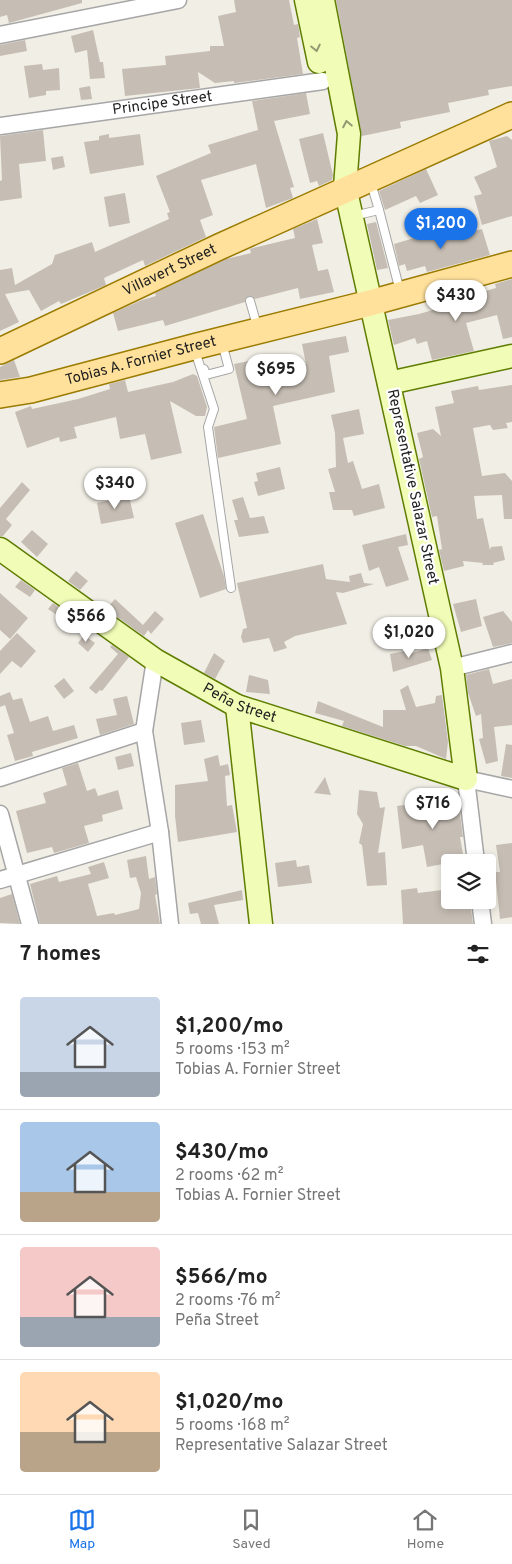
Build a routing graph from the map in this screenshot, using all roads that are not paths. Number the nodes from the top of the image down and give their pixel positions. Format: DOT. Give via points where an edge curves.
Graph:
graph roads {
  1 [pos="178,0"];
  2 [pos="306,0"];
  3 [pos="323,0"];
  4 [pos="0,35"];
  5 [pos="323,81"];
  6 [pos="512,101"];
  7 [pos="512,115"];
  8 [pos="0,126"];
  9 [pos="370,179"];
  10 [pos="343,185"];
  11 [pos="380,210"];
  12 [pos="351,217"];
  13 [pos="512,264"];
  14 [pos="400,294"];
  15 [pos="250,301"];
  16 [pos="370,303"];
  17 [pos="258,331"];
  18 [pos="195,347"];
  19 [pos="0,351"];
  20 [pos="512,356"];
  21 [pos="389,383"];
  22 [pos="31,390"];
  23 [pos="0,395"];
  24 [pos="0,403"];
  25 [pos="0,549"];
  26 [pos="231,588"];
  27 [pos="512,653"];
  28 [pos="155,660"];
  29 [pos="452,668"];
  30 [pos="237,706"];
  31 [pos="144,731"];
  32 [pos="0,778"];
  33 [pos="466,779"];
  34 [pos="512,789"];
  35 [pos="0,814"];
  36 [pos="160,832"];
  37 [pos="475,854"];
  38 [pos="16,875"];
  39 [pos="0,880"];
  40 [pos="481,909"];
  41 [pos="30,924"];
  42 [pos="170,924"];
  43 [pos="261,924"];
  44 [pos="483,924"];
  1 -- 4 [label="street"];
  2 -- 5 [label="street, Representative Salazar Street, one-way"];
  10 -- 3 [label="street, Representative Salazar Street, one-way" via="349,134"];
  5 -- 8 [label="street, Principe Street"];
  5 -- 10 [label="street, Representative Salazar Street"];
  6 -- 10 [label="main road, Villavert Street" via="367,164"];
  7 -- 9 [label="main road, Villavert Street"];
  9 -- 10 [label="main road, Villavert Street"];
  9 -- 11 [label="lane"];
  10 -- 12 [label="street, Representative Salazar Street"];
  10 -- 19 [label="main road, Villavert Street" via="234,245"];
  11 -- 12 [label="lane"];
  11 -- 14 [label="lane"];
  12 -- 16 [label="street, Representative Salazar Street"];
  13 -- 14 [label="main road, Tobias A. Fornier Street"];
  14 -- 16 [label="main road, Tobias A. Fornier Street"];
  15 -- 17 [label="lane"];
  16 -- 17 [label="main road, Tobias A. Fornier Street"];
  16 -- 21 [label="street, Representative Salazar Street"];
  17 -- 18 [label="main road, Tobias A. Fornier Street"];
  18 -- 22 [label="main road, Tobias A. Fornier Street"];
  18 -- 26 [label="lane" via="214,409 208,428"];
  20 -- 21 [label="street"];
  21 -- 29 [label="street, Representative Salazar Street"];
  22 -- 23 [label="main road, Tobias A. Fornier Street"];
  22 -- 24 [label="main road, Tobias A. Fornier Street" via="14,400"];
  25 -- 28 [label="street, Peña Street"];
  27 -- 29 [label="street"];
  28 -- 30 [label="street, Peña Street"];
  28 -- 31 [label="street"];
  29 -- 33 [label="street, Representative Salazar Street"];
  30 -- 33 [label="street, Peña Street"];
  30 -- 43 [label="street"];
  31 -- 32 [label="street"];
  31 -- 36 [label="street"];
  33 -- 34 [label="street, Peña Street"];
  33 -- 37 [label="street, Representative Salazar Street"];
  35 -- 38 [label="street"];
  36 -- 38 [label="street"];
  36 -- 42 [label="street"];
  38 -- 39 [label="street"];
  38 -- 41 [label="street"];
  40 -- 44 [label="street"];
}
